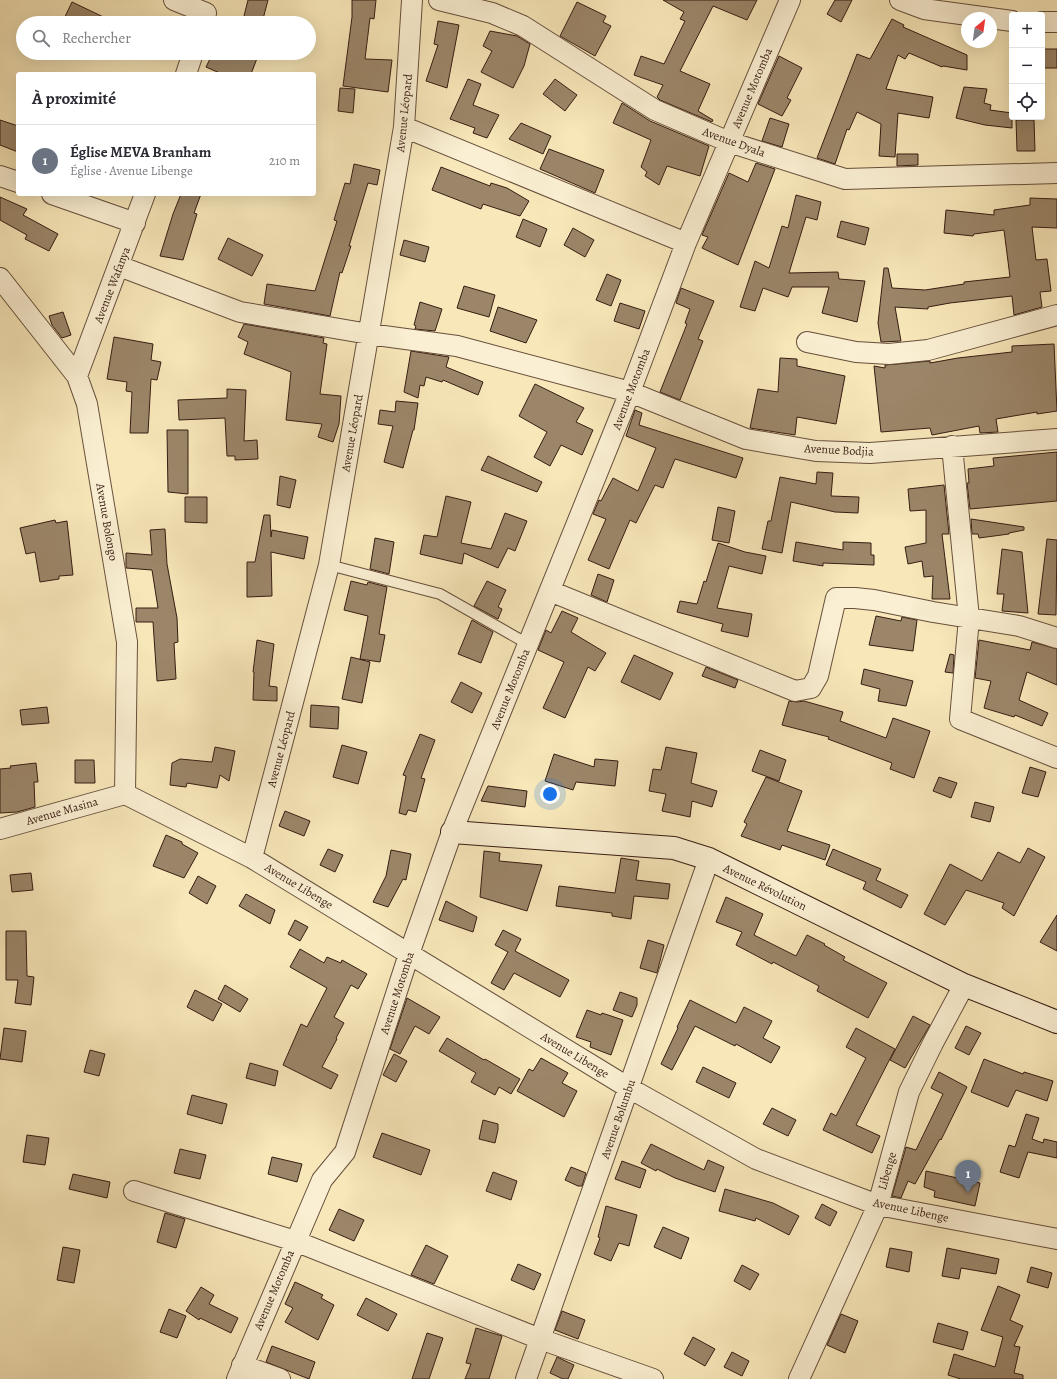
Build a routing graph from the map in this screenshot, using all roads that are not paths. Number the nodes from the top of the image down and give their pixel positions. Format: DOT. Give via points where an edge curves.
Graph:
graph roads {
  1 [pos="174,0"];
  2 [pos="412,0"];
  3 [pos="439,0"];
  4 [pos="790,0"];
  5 [pos="900,0"];
  6 [pos="207,12"];
  7 [pos="1009,21"];
  8 [pos="1045,22"];
  9 [pos="1057,22"];
  10 [pos="191,60"];
  11 [pos="187,72"];
  12 [pos="404,128"];
  13 [pos="729,142"];
  14 [pos="1057,173"];
  15 [pos="0,176"];
  16 [pos="16,181"];
  17 [pos="58,196"];
  18 [pos="144,196"];
  19 [pos="135,223"];
  20 [pos="686,243"];
  21 [pos="119,266"];
  22 [pos="0,278"];
  23 [pos="1057,315"];
  24 [pos="369,334"];
  25 [pos="807,342"];
  26 [pos="77,376"];
  27 [pos="630,392"];
  28 [pos="1057,439"];
  29 [pos="952,446"];
  30 [pos="329,565"];
  31 [pos="550,591"];
  32 [pos="969,618"];
  33 [pos="1057,638"];
  34 [pos="528,644"];
  35 [pos="1057,758"];
  36 [pos="125,794"];
  37 [pos="0,829"];
  38 [pos="452,832"];
  39 [pos="252,858"];
  40 [pos="708,859"];
  41 [pos="409,954"];
  42 [pos="964,986"];
  43 [pos="1057,1022"];
  44 [pos="629,1088"];
  45 [pos="134,1191"];
  46 [pos="878,1205"];
  47 [pos="1057,1239"];
  48 [pos="295,1241"];
  49 [pos="540,1339"];
  50 [pos="239,1372"];
  51 [pos="280,1379"];
  52 [pos="526,1379"];
  53 [pos="653,1379"];
  54 [pos="799,1379"];
  1 -- 6 [label="street"];
  2 -- 12 [label="street, Avenue Léopard"];
  3 -- 13 [label="street, Avenue Dyala" via="492,13 522,26 655,110"];
  4 -- 13 [label="street, Avenue Motomba"];
  5 -- 7 [label="street" via="924,9"];
  8 -- 9 [label="street"];
  10 -- 11 [label="street"];
  12 -- 20 [label="street"];
  12 -- 24 [label="street, Avenue Léopard"];
  13 -- 14 [label="street, Avenue Dyala" via="845,179"];
  13 -- 20 [label="street, Avenue Motomba"];
  15 -- 16 [label="street"];
  17 -- 19 [label="street"];
  18 -- 19 [label="street, Avenue Wafanya"];
  19 -- 21 [label="street, Avenue Wafanya"];
  20 -- 27 [label="street, Avenue Motomba"];
  21 -- 24 [label="street, Avenue Bodjia" via="240,312"];
  21 -- 26 [label="street, Avenue Wafanya"];
  22 -- 26 [label="street, Avenue Bolongo"];
  23 -- 25 [label="street" via="928,350 888,354"];
  24 -- 27 [label="street, Avenue Bodjia" via="457,346"];
  24 -- 30 [label="street, Avenue Léopard"];
  26 -- 36 [label="street, Avenue Bolongo" via="87,404 127,642"];
  27 -- 29 [label="street, Avenue Bodjia" via="746,438 816,451 870,453"];
  27 -- 31 [label="street, Avenue Motomba"];
  28 -- 29 [label="street, Avenue Bodjia"];
  29 -- 32 [label="street"];
  30 -- 34 [label="lane" via="440,594"];
  30 -- 39 [label="street, Avenue Léopard"];
  31 -- 32 [label="street" via="795,690 811,688 818,676 836,598 874,600"];
  31 -- 34 [label="street, Avenue Motomba"];
  32 -- 33 [label="street" via="1019,626"];
  32 -- 35 [label="street" via="960,720"];
  34 -- 38 [label="street, Avenue Motomba"];
  36 -- 37 [label="street, Avenue Masina"];
  36 -- 39 [label="street, Avenue Libenge"];
  38 -- 40 [label="street, Avenue Révolution" via="674,848"];
  38 -- 41 [label="street, Avenue Motomba"];
  39 -- 41 [label="street, Avenue Libenge"];
  40 -- 42 [label="street, Avenue Révolution"];
  40 -- 44 [label="street, Avenue Bolumbu"];
  41 -- 44 [label="street, Avenue Libenge"];
  41 -- 48 [label="street, Avenue Motomba" via="345,1152 322,1180"];
  42 -- 43 [label="street, Avenue Révolution"];
  42 -- 46 [label="street, Libenge" via="909,1092"];
  44 -- 46 [label="street, Avenue Libenge" via="756,1159"];
  44 -- 49 [label="street, Avenue Bolumbu"];
  45 -- 48 [label="street"];
  46 -- 47 [label="street, Avenue Libenge"];
  46 -- 54 [label="street, Libenge"];
  48 -- 49 [label="street"];
  48 -- 50 [label="street, Avenue Motomba"];
  49 -- 52 [label="street, Avenue Bolumbu"];
  49 -- 53 [label="street"];
  50 -- 51 [label="street"];
}
